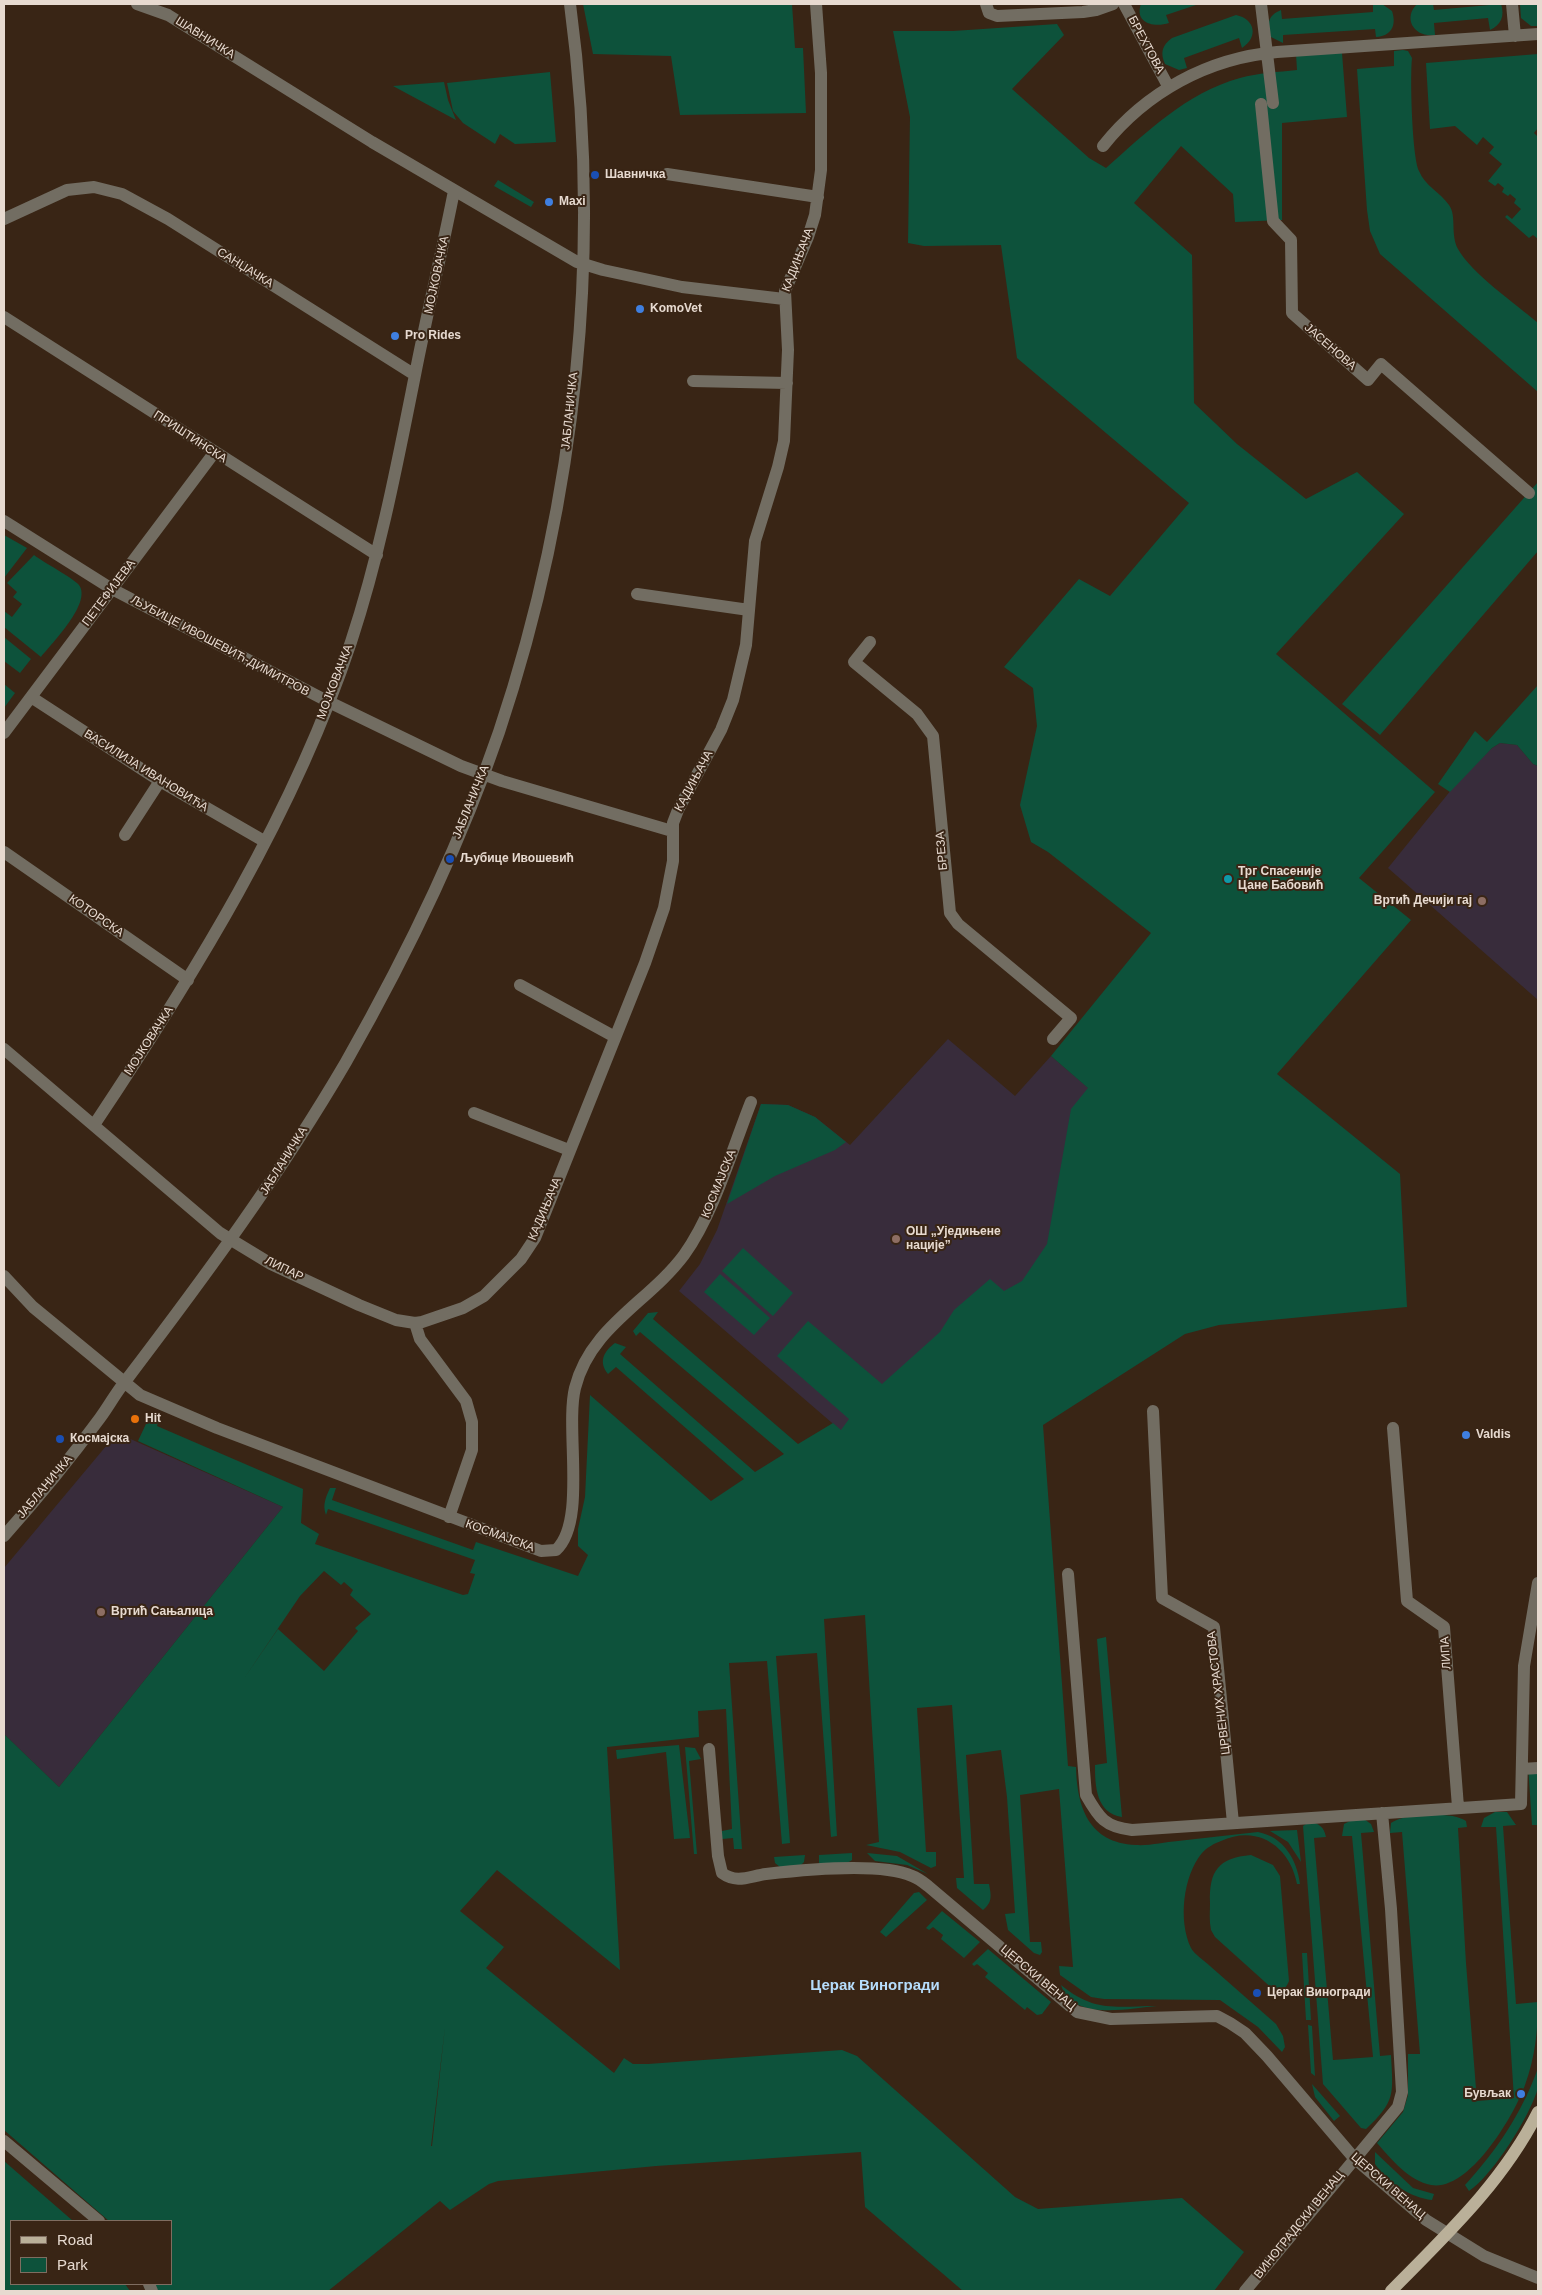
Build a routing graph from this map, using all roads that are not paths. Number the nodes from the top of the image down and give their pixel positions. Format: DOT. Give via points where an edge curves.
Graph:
graph roads {
  1 [pos="137,4"];
  2 [pos="570,4"];
  3 [pos="1113,4"];
  4 [pos="1124,4"];
  5 [pos="1261,4"];
  6 [pos="1512,4"];
  7 [pos="986,5"];
  8 [pos="816,7"];
  9 [pos="1538,34"];
  10 [pos="1514,36"];
  11 [pos="1266,53"];
  12 [pos="1168,86"];
  13 [pos="1103,146"];
  14 [pos="667,174"];
  15 [pos="454,191"];
  16 [pos="818,197"];
  17 [pos="4,219"];
  18 [pos="583,265"];
  19 [pos="784,299"];
  20 [pos="4,317"];
  21 [pos="415,374"];
  22 [pos="693,381"];
  23 [pos="786,383"];
  24 [pos="214,453"];
  25 [pos="1529,494"];
  26 [pos="4,521"];
  27 [pos="377,555"];
  28 [pos="112,590"];
  29 [pos="637,594"];
  30 [pos="750,610"];
  31 [pos="870,642"];
  32 [pos="31,697"];
  33 [pos="329,702"];
  34 [pos="4,734"];
  35 [pos="483,775"];
  36 [pos="160,781"];
  37 [pos="672,831"];
  38 [pos="125,835"];
  39 [pos="264,841"];
  40 [pos="4,852"];
  41 [pos="188,980"];
  42 [pos="520,985"];
  43 [pos="615,1037"];
  44 [pos="1053,1039"];
  45 [pos="4,1050"];
  46 [pos="751,1102"];
  47 [pos="474,1114"];
  48 [pos="94,1125"];
  49 [pos="569,1150"];
  50 [pos="231,1240"];
  51 [pos="4,1276"];
  52 [pos="415,1323"];
  53 [pos="124,1383"];
  54 [pos="1153,1411"];
  55 [pos="1393,1428"];
  56 [pos="449,1517"];
  57 [pos="4,1536"];
  58 [pos="1068,1574"];
  59 [pos="1538,1583"];
  60 [pos="709,1749"];
  61 [pos="1538,1768"];
  62 [pos="1522,1769"];
  63 [pos="1458,1807"];
  64 [pos="1382,1814"];
  65 [pos="1233,1823"];
  66 [pos="1538,2112"];
  67 [pos="4,2141"];
  68 [pos="1354,2158"];
  69 [pos="98,2220"];
  70 [pos="1447,2234"];
  71 [pos="1538,2278"];
  72 [pos="1245,2291"];
  73 [pos="1391,2291"];
  1 -- 15 [label="street, ШАВНИЧКА" via="168,15"];
  2 -- 18 [label="street, ЈАБЛАНИЧКА" via="584,182"];
  3 -- 7 [label="street" via="1084,12 997,16 989,13"];
  4 -- 12 [label="street, БРЕХТОВА"];
  5 -- 11 [label="street, ЈАСЕНОВА"];
  6 -- 10 [label="street"];
  8 -- 16 [label="street, КАДИЊАЧА" via="822,127"];
  9 -- 10 [label="street"];
  10 -- 11 [label="street"];
  11 -- 12 [label="street" via="1214,65"];
  11 -- 25 [label="street, ЈАСЕНОВА" via="1273,221 1291,240 1292,313 1368,380 1381,364"];
  12 -- 13 [label="street" via="1124,122"];
  14 -- 16 [label="street"];
  15 -- 18 [label="street, ШАВНИЧКА"];
  15 -- 21 [label="street, МОЈКОВАЧКА"];
  16 -- 19 [label="street, КАДИЊАЧА" via="808,237 788,281"];
  17 -- 21 [label="street, САНЏАЧКА" via="66,190 94,187 122,194 168,219"];
  18 -- 19 [label="street, ШАВНИЧКА" via="682,287"];
  18 -- 35 [label="street, ЈАБЛАНИЧКА" via="571,413 558,504 543,577 503,719"];
  19 -- 23 [label="street, КАДИЊАЧА" via="788,350"];
  20 -- 24 [label="street, ПРИШТИНСКА"];
  21 -- 27 [label="street, МОЈКОВАЧКА"];
  22 -- 23 [label="street"];
  23 -- 30 [label="street, КАДИЊАЧА" via="784,441 755,541"];
  24 -- 27 [label="street, ПРИШТИНСКА"];
  24 -- 28 [label="street, ПЕТЕФИЈЕВА"];
  26 -- 28 [label="street, ЉУБИЦЕ ИВОШЕВИЋ-ДИМИТРОВ"];
  27 -- 33 [label="street, МОЈКОВАЧКА"];
  28 -- 32 [label="street, ПЕТЕФИЈЕВА"];
  28 -- 33 [label="street, ЉУБИЦЕ ИВОШЕВИЋ-ДИМИТРОВ"];
  29 -- 30 [label="street"];
  30 -- 37 [label="street, КАДИЊАЧА" via="745,653 733,700 721,730 678,810"];
  31 -- 44 [label="street, БРЕЗА" via="854,662 916,714 933,736 946,899 950,913 958,924 1071,1018"];
  32 -- 34 [label="street, ПЕТЕФИЈЕВА"];
  32 -- 36 [label="street, ВАСИЛИЈА ИВАНОВИЋА"];
  33 -- 35 [label="street, ЉУБИЦЕ ИВОШЕВИЋ-ДИМИТРОВ"];
  33 -- 39 [label="street, МОЈКОВАЧКА"];
  35 -- 37 [label="street, ЉУБИЦЕ ИВОШЕВИЋ-ДИМИТРОВ"];
  35 -- 50 [label="street, ЈАБЛАНИЧКА" via="385,990 318,1108"];
  36 -- 38 [label="street"];
  36 -- 39 [label="street, ВАСИЛИЈА ИВАНОВИЋА"];
  37 -- 43 [label="street, КАДИЊАЧА" via="673,862 664,908"];
  39 -- 41 [label="street, МОЈКОВАЧКА"];
  40 -- 41 [label="street, КОТОРСКА"];
  41 -- 48 [label="street, МОЈКОВАЧКА"];
  42 -- 43 [label="street"];
  43 -- 49 [label="street, КАДИЊАЧА"];
  45 -- 48 [label="street, ЛИПАР"];
  46 -- 56 [label="street, КОСМАЈСКА" via="702,1226 683,1255 613,1324 588,1354 572,1406 573,1495 562,1546 556,1550 541,1551"];
  47 -- 49 [label="street"];
  48 -- 50 [label="street, ЛИПАР" via="216,1231"];
  49 -- 52 [label="street, КАДИЊАЧА" via="546,1214 521,1259 502,1280 470,1304"];
  50 -- 52 [label="street, ЛИПАР" via="271,1264 336,1295 396,1320"];
  50 -- 53 [label="street, ЈАБЛАНИЧКА"];
  51 -- 53 [label="street, КОСМАЈСКА" via="33,1307"];
  52 -- 56 [label="street" via="420,1339 466,1401 472,1422 472,1450"];
  53 -- 56 [label="street, КОСМАЈСКА" via="140,1395 217,1428"];
  53 -- 57 [label="street, ЈАБЛАНИЧКА" via="73,1454"];
  54 -- 65 [label="street, ЦРВЕНИХ ХРАСТОВА" via="1162,1598 1214,1627"];
  55 -- 63 [label="street, ЛИПА" via="1407,1601 1444,1627"];
  58 -- 65 [label="street" via="1086,1795 1094,1809 1114,1828 1132,1830"];
  59 -- 62 [label="street" via="1524,1666"];
  60 -- 68 [label="street, ЦЕРСКИ ВЕНАЦ" via="718,1856 722,1873 728,1878 736,1880 765,1874 864,1869 913,1876 1078,2012 1111,2019 1217,2016 1230,2023 1245,2033 1267,2056"];
  61 -- 62 [label="street"];
  62 -- 63 [label="street" via="1521,1804"];
  63 -- 64 [label="street"];
  64 -- 65 [label="street"];
  64 -- 68 [label="street, ВИНОГРАДСКИ ВЕНАЦ" via="1402,2092 1398,2107"];
  66 -- 70 [label="main road" via="1510,2159"];
  67 -- 69 [label="street"];
  68 -- 70 [label="street, ЦЕРСКИ ВЕНАЦ"];
  68 -- 72 [label="street, ВИНОГРАДСКИ ВЕНАЦ"];
  70 -- 71 [label="street, ЦЕРСКИ ВЕНАЦ" via="1484,2256"];
  70 -- 73 [label="main road"];
}
